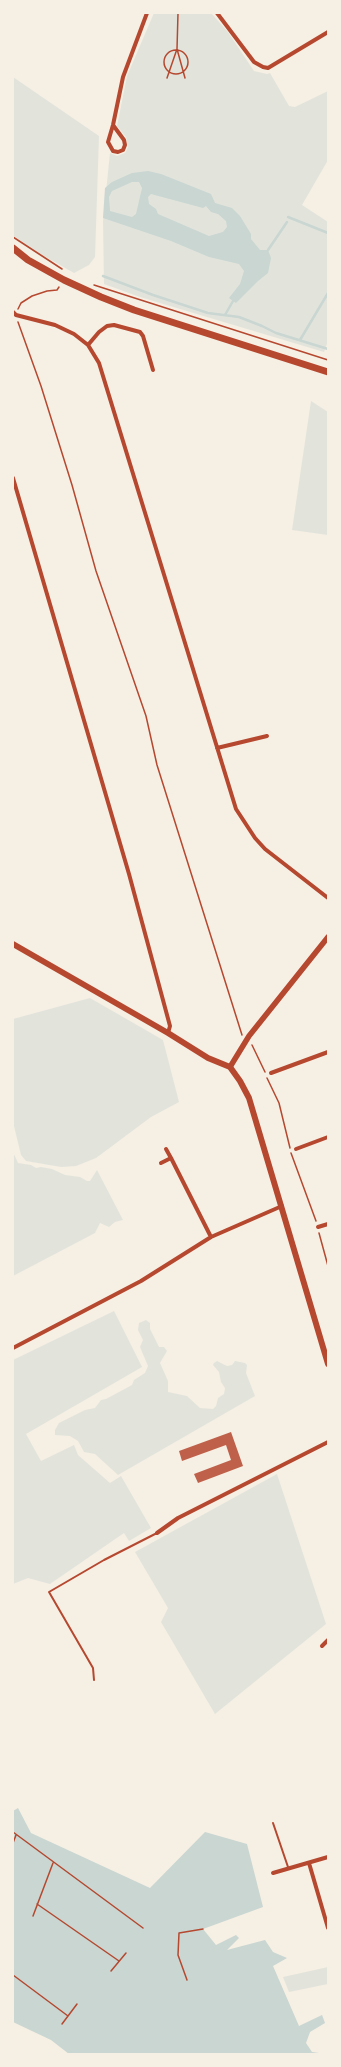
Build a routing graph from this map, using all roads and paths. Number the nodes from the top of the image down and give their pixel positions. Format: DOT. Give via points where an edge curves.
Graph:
graph roads {
  1 [pos="147,13"];
  2 [pos="178,13"];
  3 [pos="217,13"];
  4 [pos="328,32"];
  5 [pos="177,49"];
  6 [pos="170,72"];
  7 [pos="183,72"];
  8 [pos="167,78"];
  9 [pos="185,78"];
  10 [pos="113,125"];
  11 [pos="13,238"];
  12 [pos="13,248"];
  13 [pos="68,273"];
  14 [pos="94,285"];
  15 [pos="57,290"];
  16 [pos="14,313"];
  17 [pos="88,345"];
  18 [pos="328,360"];
  19 [pos="153,370"];
  20 [pos="328,372"];
  21 [pos="13,478"];
  22 [pos="267,736"];
  23 [pos="217,748"];
  24 [pos="328,898"];
  25 [pos="328,937"];
  26 [pos="13,944"];
  27 [pos="168,1033"];
  28 [pos="246,1041"];
  29 [pos="328,1052"];
  30 [pos="230,1067"];
  31 [pos="271,1073"];
  32 [pos="328,1137"];
  33 [pos="166,1149"];
  34 [pos="296,1149"];
  35 [pos="171,1158"];
  36 [pos="161,1163"];
  37 [pos="282,1206"];
  38 [pos="328,1224"];
  39 [pos="318,1227"];
  40 [pos="210,1237"];
  41 [pos="328,1266"];
  42 [pos="13,1348"];
  43 [pos="327,1361"];
  44 [pos="328,1442"];
  45 [pos="157,1533"];
  46 [pos="328,1640"];
  47 [pos="322,1646"];
  48 [pos="94,1680"];
  49 [pos="274,1823"];
  50 [pos="13,1832"];
  51 [pos="16,1835"];
  52 [pos="13,1843"];
  53 [pos="328,1857"];
  54 [pos="53,1863"];
  55 [pos="309,1863"];
  56 [pos="288,1869"];
  57 [pos="273,1873"];
  58 [pos="37,1904"];
  59 [pos="33,1916"];
  60 [pos="143,1928"];
  61 [pos="328,1928"];
  62 [pos="203,1929"];
  63 [pos="126,1953"];
  64 [pos="119,1961"];
  65 [pos="111,1971"];
  66 [pos="13,1975"];
  67 [pos="187,1980"];
  68 [pos="77,2004"];
  69 [pos="68,2016"];
  70 [pos="62,2024"];
  1 -- 10 [label="street" via="123,77"];
  2 -- 5 [label="path"];
  3 -- 4 [label="street" via="254,62 263,68 268,68"];
  5 -- 6 [label="path"];
  5 -- 6 [label="path" via="170,51 164,61"];
  5 -- 7 [label="path"];
  5 -- 7 [label="path" via="183,51 189,62"];
  6 -- 7 [label="path"];
  6 -- 8 [label="path"];
  7 -- 9 [label="path"];
  10 -- 10 [label="street" via="125,145 123,150 118,152 113,151 108,142"];
  11 -- 13 [label="path"];
  12 -- 20 [label="highway" via="28,260 64,280 134,310"];
  14 -- 18 [label="path"];
  15 -- 16 [label="path" via="32,296 21,303"];
  16 -- 17 [label="street" via="55,325 74,334"];
  16 -- 28 [label="path" via="41,386 96,571 146,716 157,765 240,1032"];
  17 -- 19 [label="street" via="107,326 114,325 140,332"];
  17 -- 23 [label="street" via="100,363"];
  21 -- 27 [label="street" via="129,874 170,1026"];
  22 -- 23 [label="street"];
  23 -- 24 [label="street" via="236,808 255,838 265,849"];
  25 -- 28 [label="street"];
  26 -- 27 [label="main road"];
  27 -- 30 [label="main road" via="208,1058"];
  28 -- 30 [label="street"];
  28 -- 39 [label="path" via="253,1046 279,1103 291,1154"];
  29 -- 31 [label="street"];
  30 -- 37 [label="main road" via="249,1098"];
  32 -- 34 [label="street"];
  33 -- 35 [label="street"];
  35 -- 36 [label="street"];
  35 -- 40 [label="street"];
  37 -- 40 [label="street"];
  37 -- 43 [label="main road"];
  38 -- 39 [label="street"];
  39 -- 41 [label="path"];
  40 -- 42 [label="street" via="141,1281"];
  44 -- 45 [label="street" via="178,1518"];
  45 -- 48 [label="lane" via="49,1592 93,1668"];
  46 -- 47 [label="street"];
  49 -- 56 [label="lane"];
  50 -- 51 [label="path"];
  51 -- 52 [label="path"];
  51 -- 54 [label="path"];
  53 -- 55 [label="street"];
  54 -- 58 [label="path"];
  54 -- 60 [label="path"];
  55 -- 56 [label="street"];
  55 -- 61 [label="street"];
  56 -- 57 [label="street"];
  58 -- 59 [label="path"];
  58 -- 64 [label="path"];
  62 -- 67 [label="path" via="180,1933 178,1955"];
  63 -- 64 [label="path"];
  64 -- 65 [label="path"];
  66 -- 69 [label="path"];
  68 -- 69 [label="path"];
  69 -- 70 [label="path"];
}
